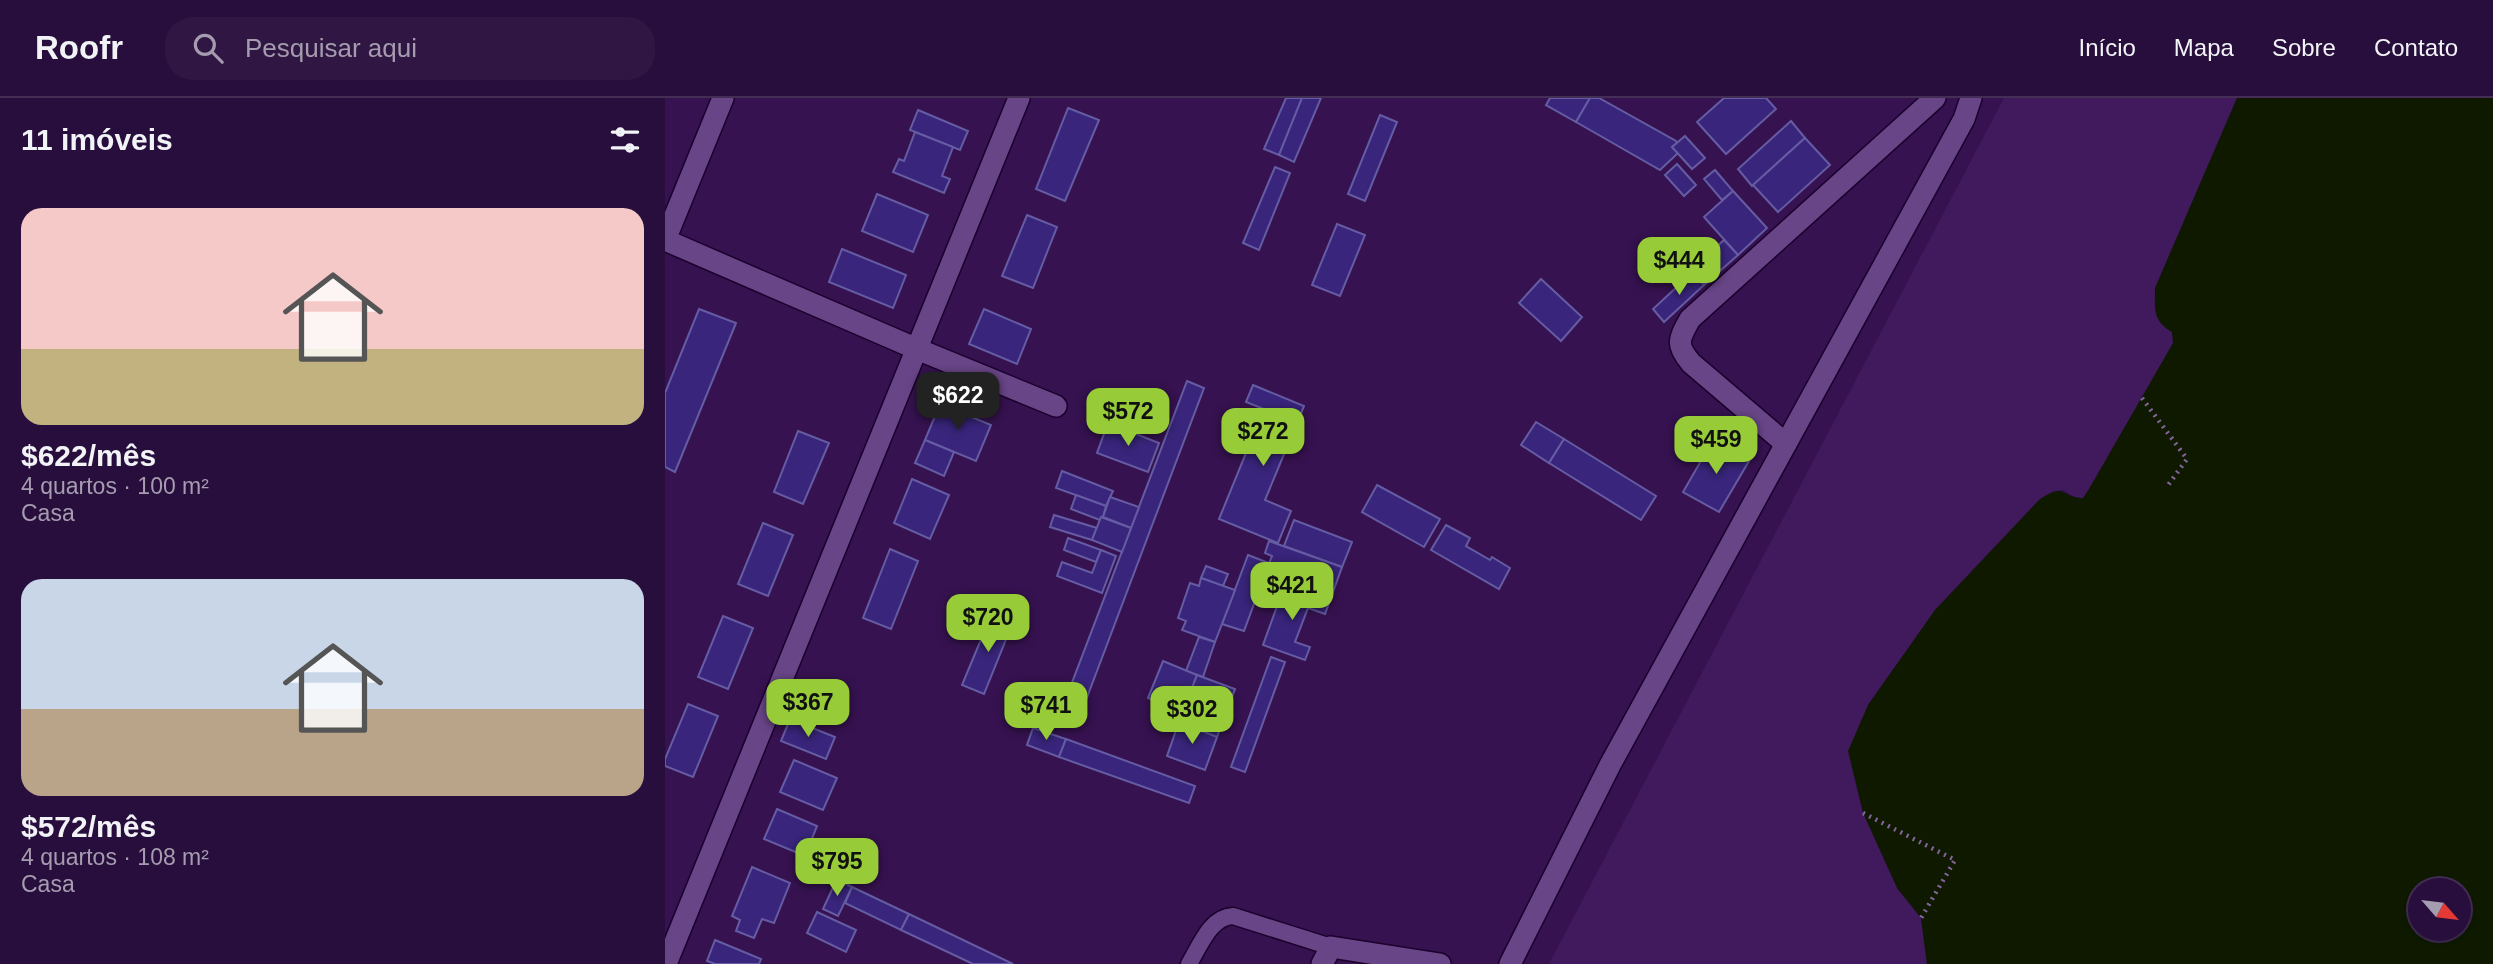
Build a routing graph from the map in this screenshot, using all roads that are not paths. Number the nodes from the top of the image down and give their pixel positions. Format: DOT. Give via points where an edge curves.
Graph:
graph roads {
  1 [pos="723,98"];
  2 [pos="1019,98"];
  3 [pos="1935,98"];
  4 [pos="1971,98"];
  5 [pos="665,240"];
  6 [pos="917,349"];
  7 [pos="1056,406"];
  8 [pos="1786,444"];
  9 [pos="1326,956"];
  10 [pos="666,964"];
  11 [pos="1189,964"];
  12 [pos="1440,964"];
  13 [pos="1510,964"];
  1 -- 5 [label="street"];
  2 -- 6 [label="street"];
  3 -- 8 [label="street" via="1690,319 1680,338 1680,350 1691,363"];
  4 -- 8 [label="street" via="1964,119"];
  5 -- 6 [label="street"];
  6 -- 7 [label="street"];
  6 -- 10 [label="street"];
  8 -- 13 [label="street" via="1610,765"];
  9 -- 11 [label="lane" via="1224,916 1214,922"];
  9 -- 12 [label="street"];
}
